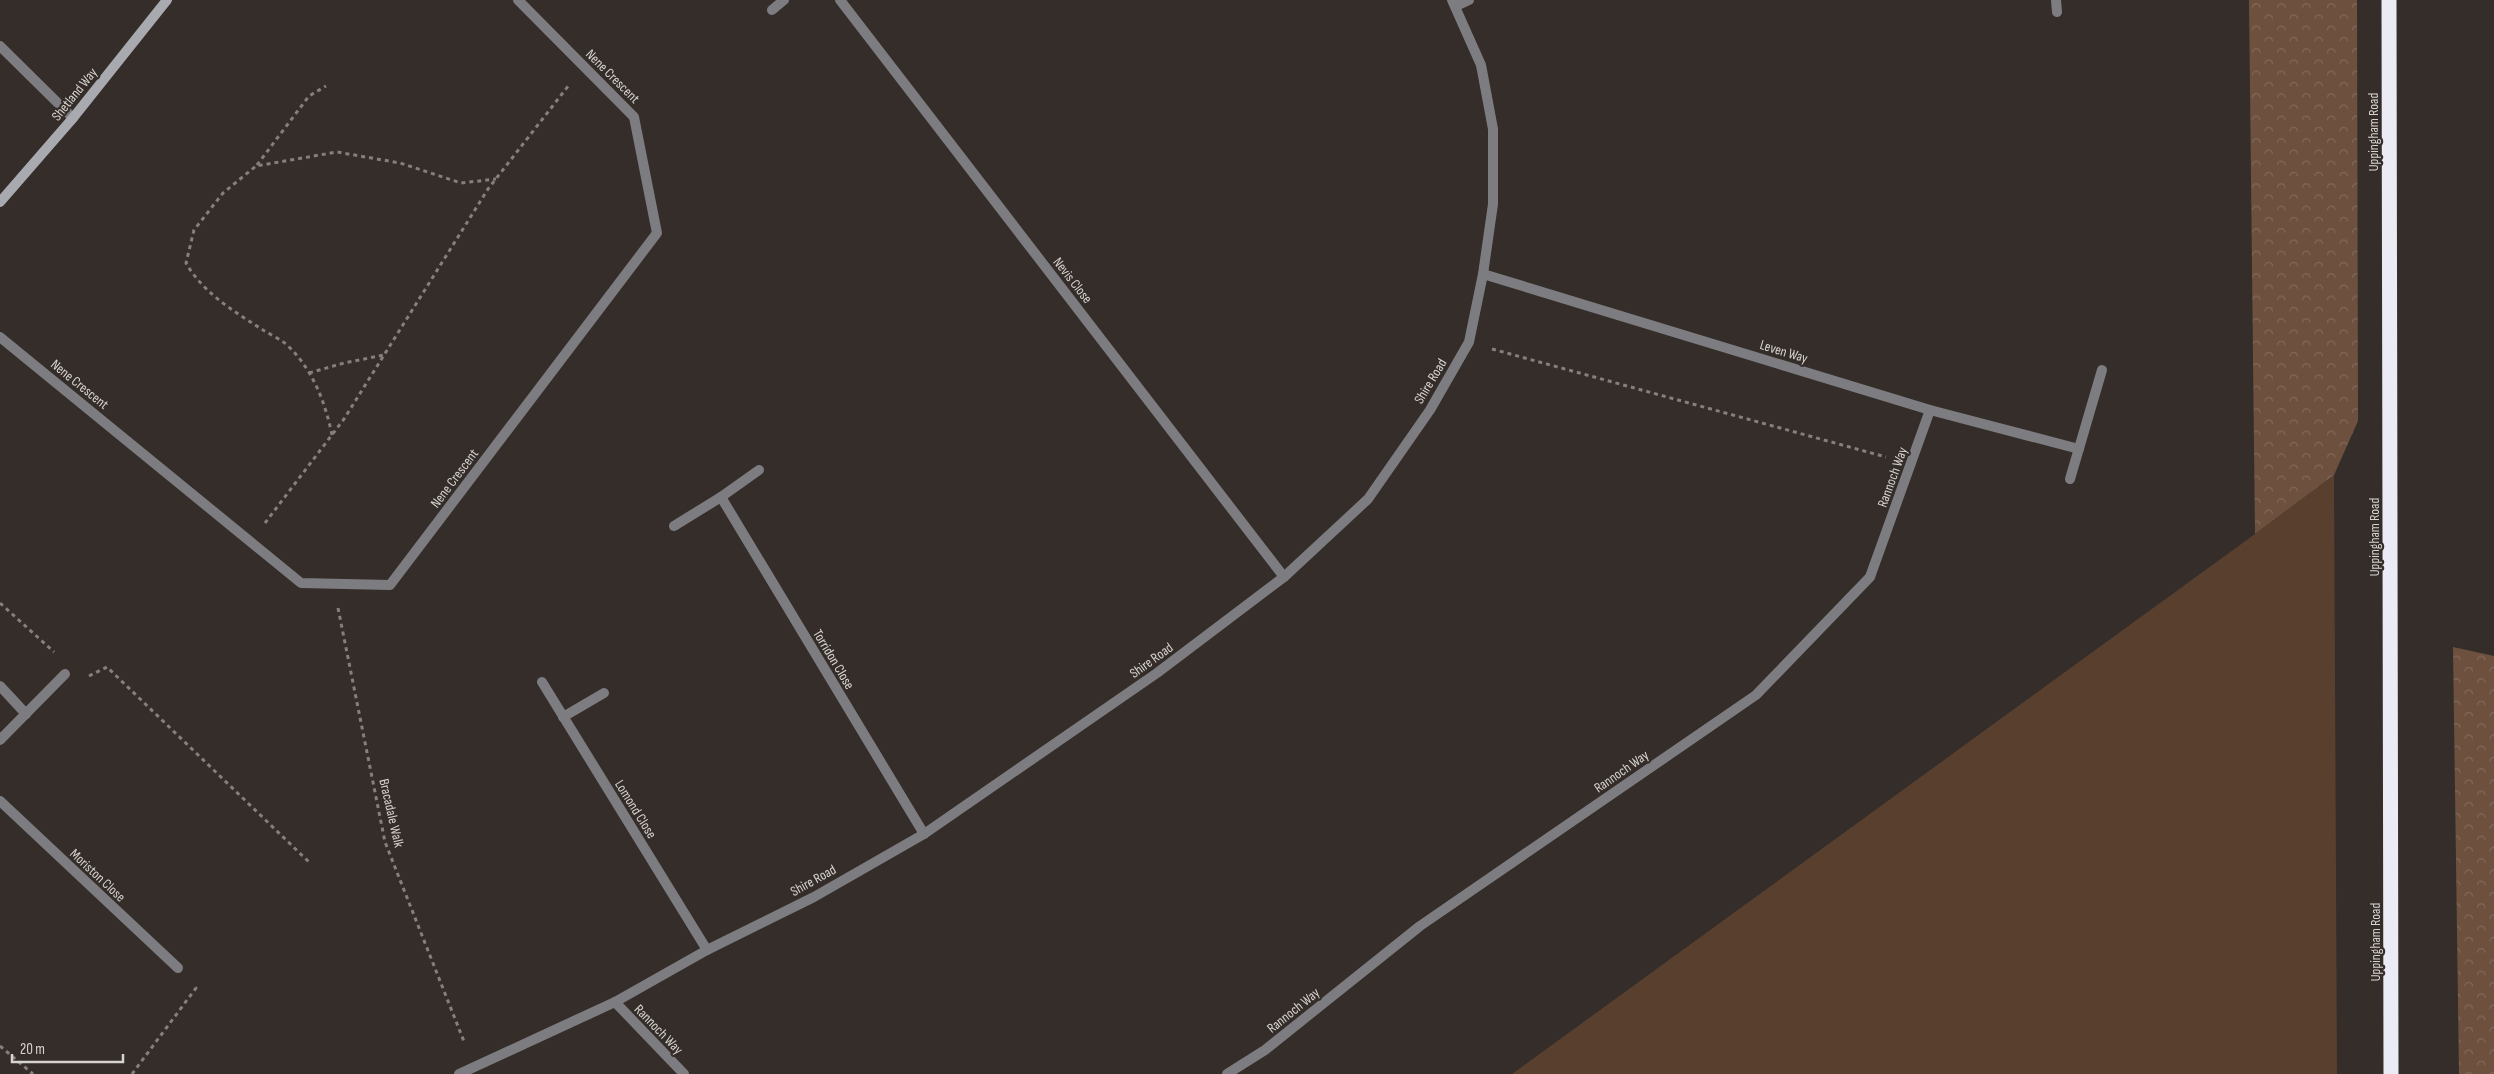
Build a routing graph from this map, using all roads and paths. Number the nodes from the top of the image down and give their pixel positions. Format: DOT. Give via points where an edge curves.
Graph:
graph roads {
  1 [pos="167,0"];
  2 [pos="518,0"];
  3 [pos="784,0"];
  4 [pos="840,0"];
  5 [pos="1470,0"];
  6 [pos="2056,0"];
  7 [pos="2389,0"];
  8 [pos="1454,3"];
  9 [pos="772,10"];
  10 [pos="2057,12"];
  11 [pos="0,46"];
  12 [pos="584,67"];
  13 [pos="326,86"];
  14 [pos="73,118"];
  15 [pos="256,166"];
  16 [pos="496,179"];
  17 [pos="0,202"];
  18 [pos="1483,274"];
  19 [pos="0,336"];
  20 [pos="1469,342"];
  21 [pos="384,355"];
  22 [pos="2102,370"];
  23 [pos="309,373"];
  24 [pos="1930,410"];
  25 [pos="332,435"];
  26 [pos="2079,449"];
  27 [pos="1911,464"];
  28 [pos="759,470"];
  29 [pos="2070,479"];
  30 [pos="721,498"];
  31 [pos="674,526"];
  32 [pos="251,541"];
  33 [pos="1284,577"];
  34 [pos="332,583"];
  35 [pos="0,603"];
  36 [pos="65,674"];
  37 [pos="542,682"];
  38 [pos="0,686"];
  39 [pos="604,693"];
  40 [pos="26,714"];
  41 [pos="563,717"];
  42 [pos="0,740"];
  43 [pos="0,801"];
  44 [pos="924,834"];
  45 [pos="310,863"];
  46 [pos="707,950"];
  47 [pos="178,968"];
  48 [pos="615,1002"];
  49 [pos="0,1046"];
  50 [pos="474,1066"];
  51 [pos="33,1074"];
  52 [pos="132,1074"];
  53 [pos="459,1074"];
  54 [pos="684,1074"];
  55 [pos="1228,1074"];
  56 [pos="2392,1074"];
  1 -- 14 [label="street, Shetland Way"];
  2 -- 12 [label="street, Nene Crescent"];
  3 -- 9 [label="street"];
  4 -- 33 [label="street, Nevis Close"];
  5 -- 8 [label="street"];
  6 -- 10 [label="street"];
  7 -- 56 [label="highway, Uppingham Road"];
  8 -- 18 [label="street, Shire Road" via="1481,65 1493,129 1494,204"];
  11 -- 14 [label="street"];
  12 -- 16 [label="path"];
  12 -- 34 [label="street, Nene Crescent" via="634,117 657,233 390,584"];
  13 -- 15 [label="path" via="309,96"];
  14 -- 17 [label="street, Shetland Way"];
  15 -- 16 [label="path" via="337,152 400,163 461,182"];
  15 -- 23 [label="path" via="223,193 194,230 186,263 194,277 226,306 286,344"];
  16 -- 21 [label="path"];
  18 -- 20 [label="street, Shire Road"];
  18 -- 24 [label="street, Leven Way"];
  19 -- 32 [label="street, Nene Crescent"];
  20 -- 27 [label="path"];
  20 -- 33 [label="street, Shire Road" via="1430,410 1368,499"];
  21 -- 23 [label="path"];
  21 -- 25 [label="path"];
  22 -- 26 [label="street"];
  23 -- 25 [label="path" via="326,406"];
  24 -- 26 [label="street, Leven Way"];
  24 -- 27 [label="street, Rannoch Way"];
  25 -- 32 [label="path"];
  26 -- 29 [label="street"];
  27 -- 55 [label="street, Rannoch Way" via="1870,577 1756,695 1420,926 1265,1050"];
  28 -- 30 [label="street"];
  30 -- 31 [label="street"];
  30 -- 44 [label="street, Torridon Close"];
  32 -- 34 [label="street, Nene Crescent" via="301,583"];
  33 -- 44 [label="street, Shire Road" via="1157,673"];
  34 -- 50 [label="path, Bracadale Walk" via="385,842"];
  35 -- 36 [label="path" via="64,661"];
  36 -- 40 [label="street"];
  36 -- 45 [label="path" via="88,676 107,667"];
  37 -- 41 [label="street, Lomond Close"];
  38 -- 40 [label="street"];
  39 -- 41 [label="street"];
  40 -- 42 [label="street"];
  41 -- 46 [label="street, Lomond Close"];
  43 -- 47 [label="street, Moriston Close"];
  44 -- 46 [label="street, Shire Road" via="814,896"];
  46 -- 48 [label="street, Shire Road"];
  47 -- 52 [label="path" via="196,988"];
  48 -- 50 [label="street, Shire Road"];
  48 -- 54 [label="street, Rannoch Way"];
  49 -- 51 [label="path"];
  50 -- 53 [label="street, Shire Road"];
}
